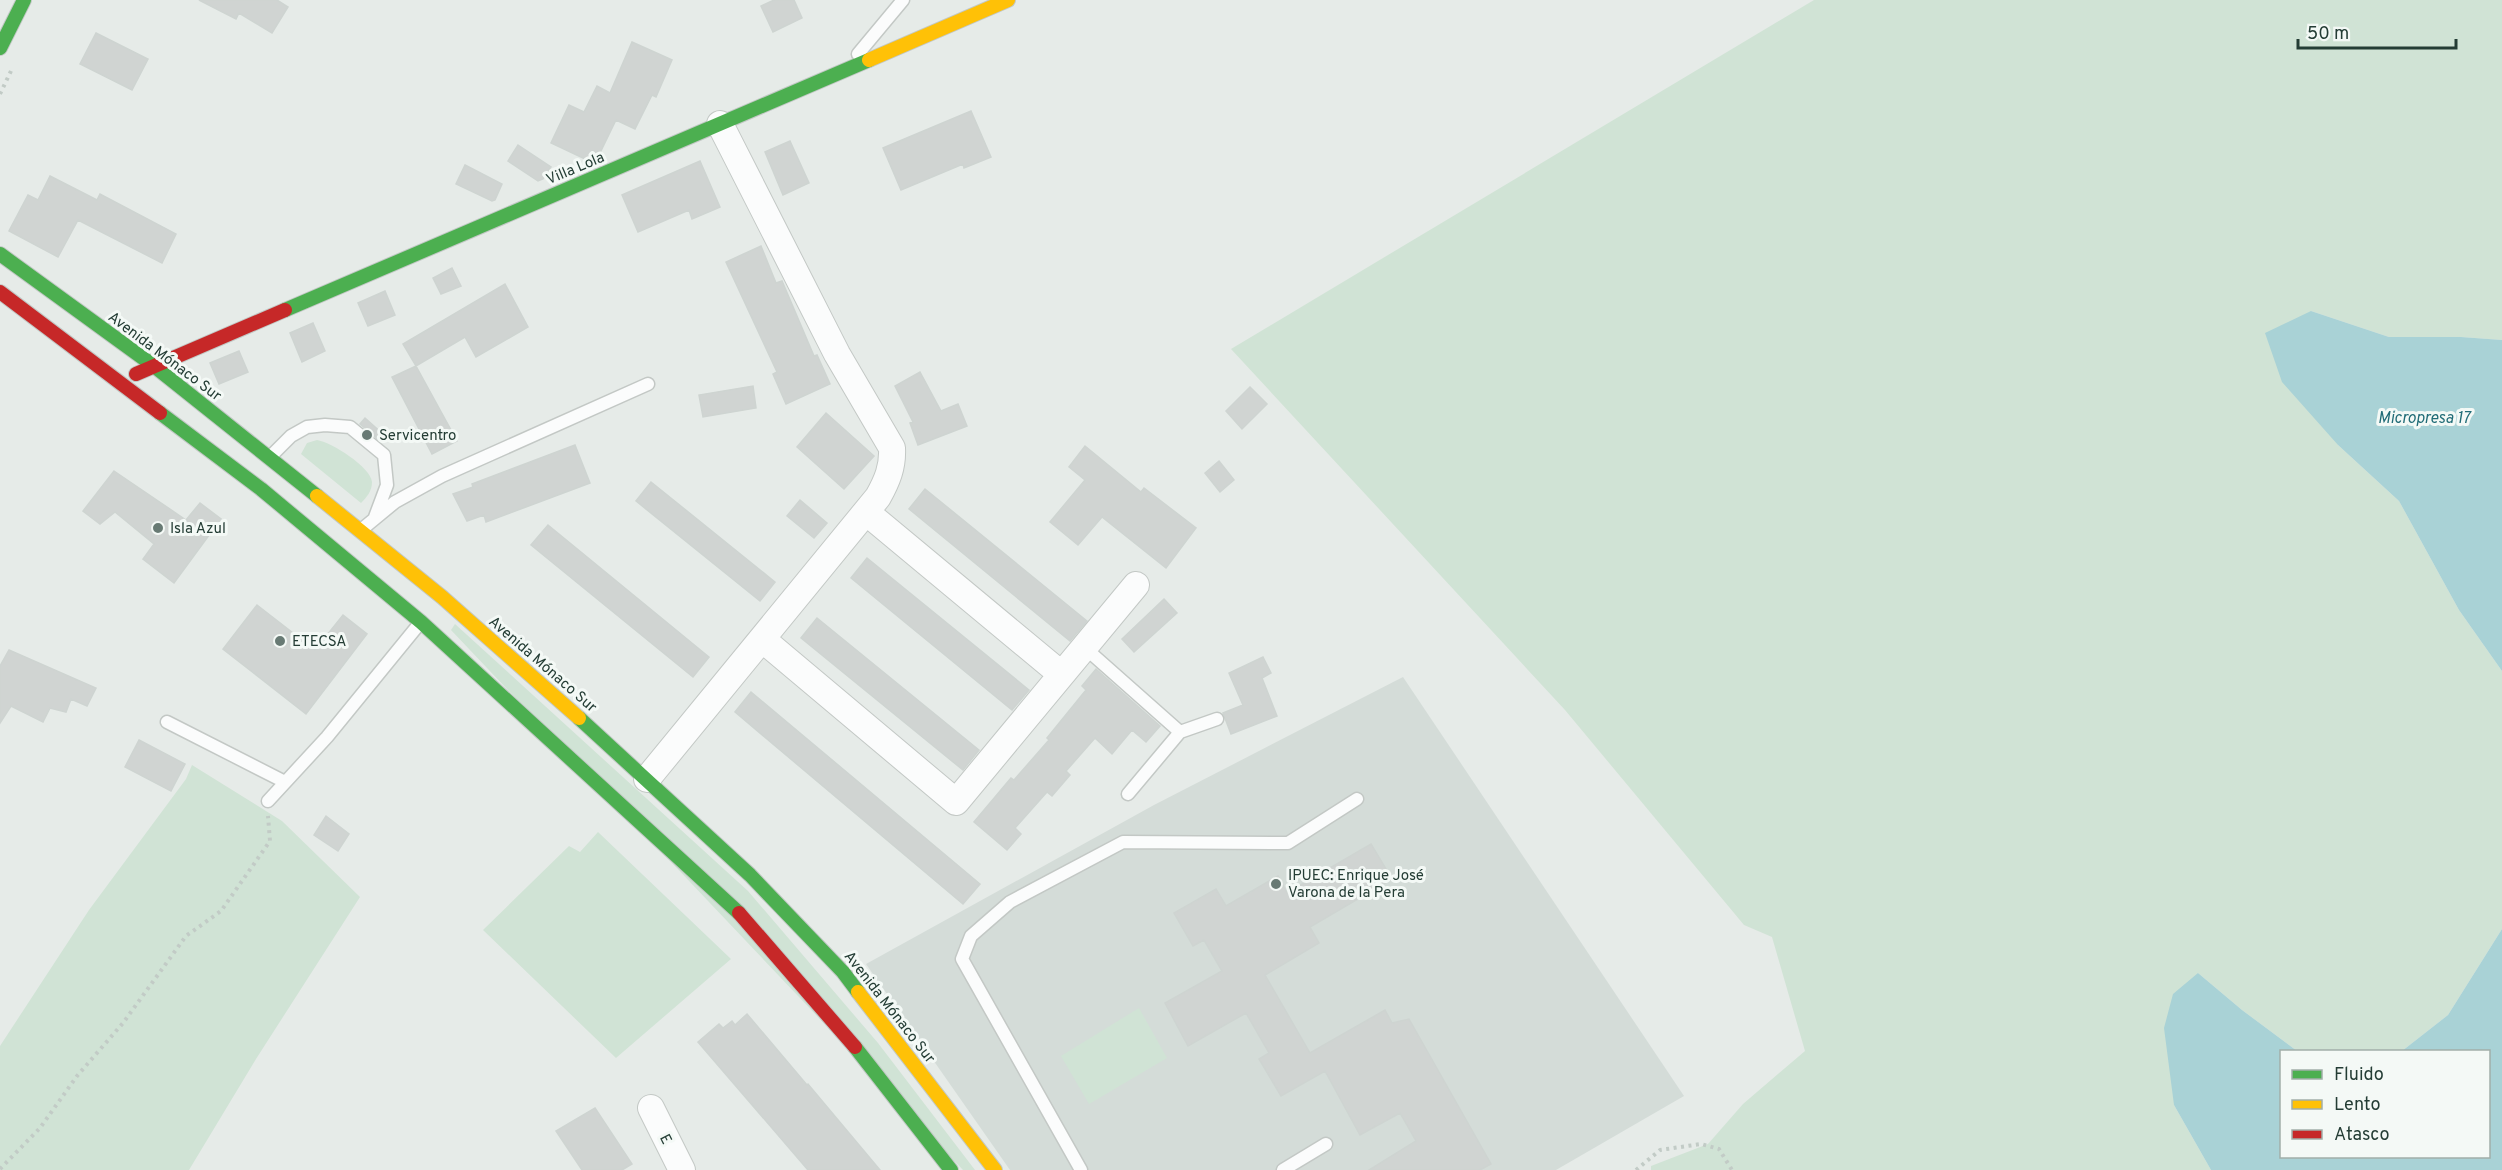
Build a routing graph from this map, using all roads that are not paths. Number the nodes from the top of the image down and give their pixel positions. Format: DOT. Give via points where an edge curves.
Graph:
graph roads {
  1 [pos="24,0"];
  2 [pos="903,0"];
  3 [pos="1008,0"];
  4 [pos="0,48"];
  5 [pos="844,71"];
  6 [pos="720,124"];
  7 [pos="0,254"];
  8 [pos="0,292"];
  9 [pos="154,366"];
  10 [pos="118,381"];
  11 [pos="648,384"];
  12 [pos="270,458"];
  13 [pos="866,512"];
  14 [pos="375,519"];
  15 [pos="350,542"];
  16 [pos="1136,585"];
  17 [pos="432,610"];
  18 [pos="762,639"];
  19 [pos="1084,647"];
  20 [pos="1061,674"];
  21 [pos="1216,719"];
  22 [pos="167,722"];
  23 [pos="1180,732"];
  24 [pos="647,779"];
  25 [pos="285,782"];
  26 [pos="1128,794"];
  27 [pos="1357,799"];
  28 [pos="268,801"];
  29 [pos="651,1108"];
  30 [pos="1326,1144"];
  31 [pos="682,1170"];
  32 [pos="951,1170"];
  33 [pos="995,1170"];
  34 [pos="1081,1170"];
  35 [pos="1283,1170"];
  1 -- 4 [label="main road"];
  2 -- 5 [label="lane"];
  3 -- 5 [label="main road, Villa Lola"];
  5 -- 6 [label="main road, Villa Lola"];
  6 -- 9 [label="main road, Villa Lola"];
  6 -- 13 [label="street" via="837,354 892,448 888,478"];
  7 -- 9 [label="main road, Avenida Mónaco Sur"];
  8 -- 10 [label="main road, Avenida Mónaco Sur"];
  9 -- 10 [label="main road, Villa Lola"];
  9 -- 12 [label="main road, Avenida Mónaco Sur"];
  10 -- 15 [label="main road, Avenida Mónaco Sur" via="251,482"];
  11 -- 14 [label="lane" via="442,476 395,502"];
  12 -- 14 [label="lane" via="291,436 307,427 350,426 384,455 387,485"];
  12 -- 15 [label="main road, Avenida Mónaco Sur"];
  13 -- 18 [label="street"];
  13 -- 20 [label="street"];
  14 -- 15 [label="lane"];
  15 -- 17 [label="main road, Avenida Mónaco Sur"];
  15 -- 17 [label="main road, Avenida Mónaco Sur"];
  16 -- 19 [label="street"];
  17 -- 24 [label="main road, Avenida Mónaco Sur"];
  17 -- 25 [label="lane"];
  17 -- 32 [label="main road, Avenida Mónaco Sur" via="733,906 865,1058"];
  18 -- 20 [label="street" via="956,802"];
  18 -- 24 [label="street"];
  19 -- 20 [label="street"];
  19 -- 23 [label="lane"];
  21 -- 23 [label="lane"];
  22 -- 25 [label="lane"];
  23 -- 26 [label="lane"];
  24 -- 33 [label="main road, Avenida Mónaco Sur" via="750,874 843,972"];
  25 -- 28 [label="lane"];
  27 -- 34 [label="lane" via="1288,843 1123,842 1010,902 971,936 962,959"];
  29 -- 31 [label="street, E"];
  30 -- 35 [label="lane"];
}
